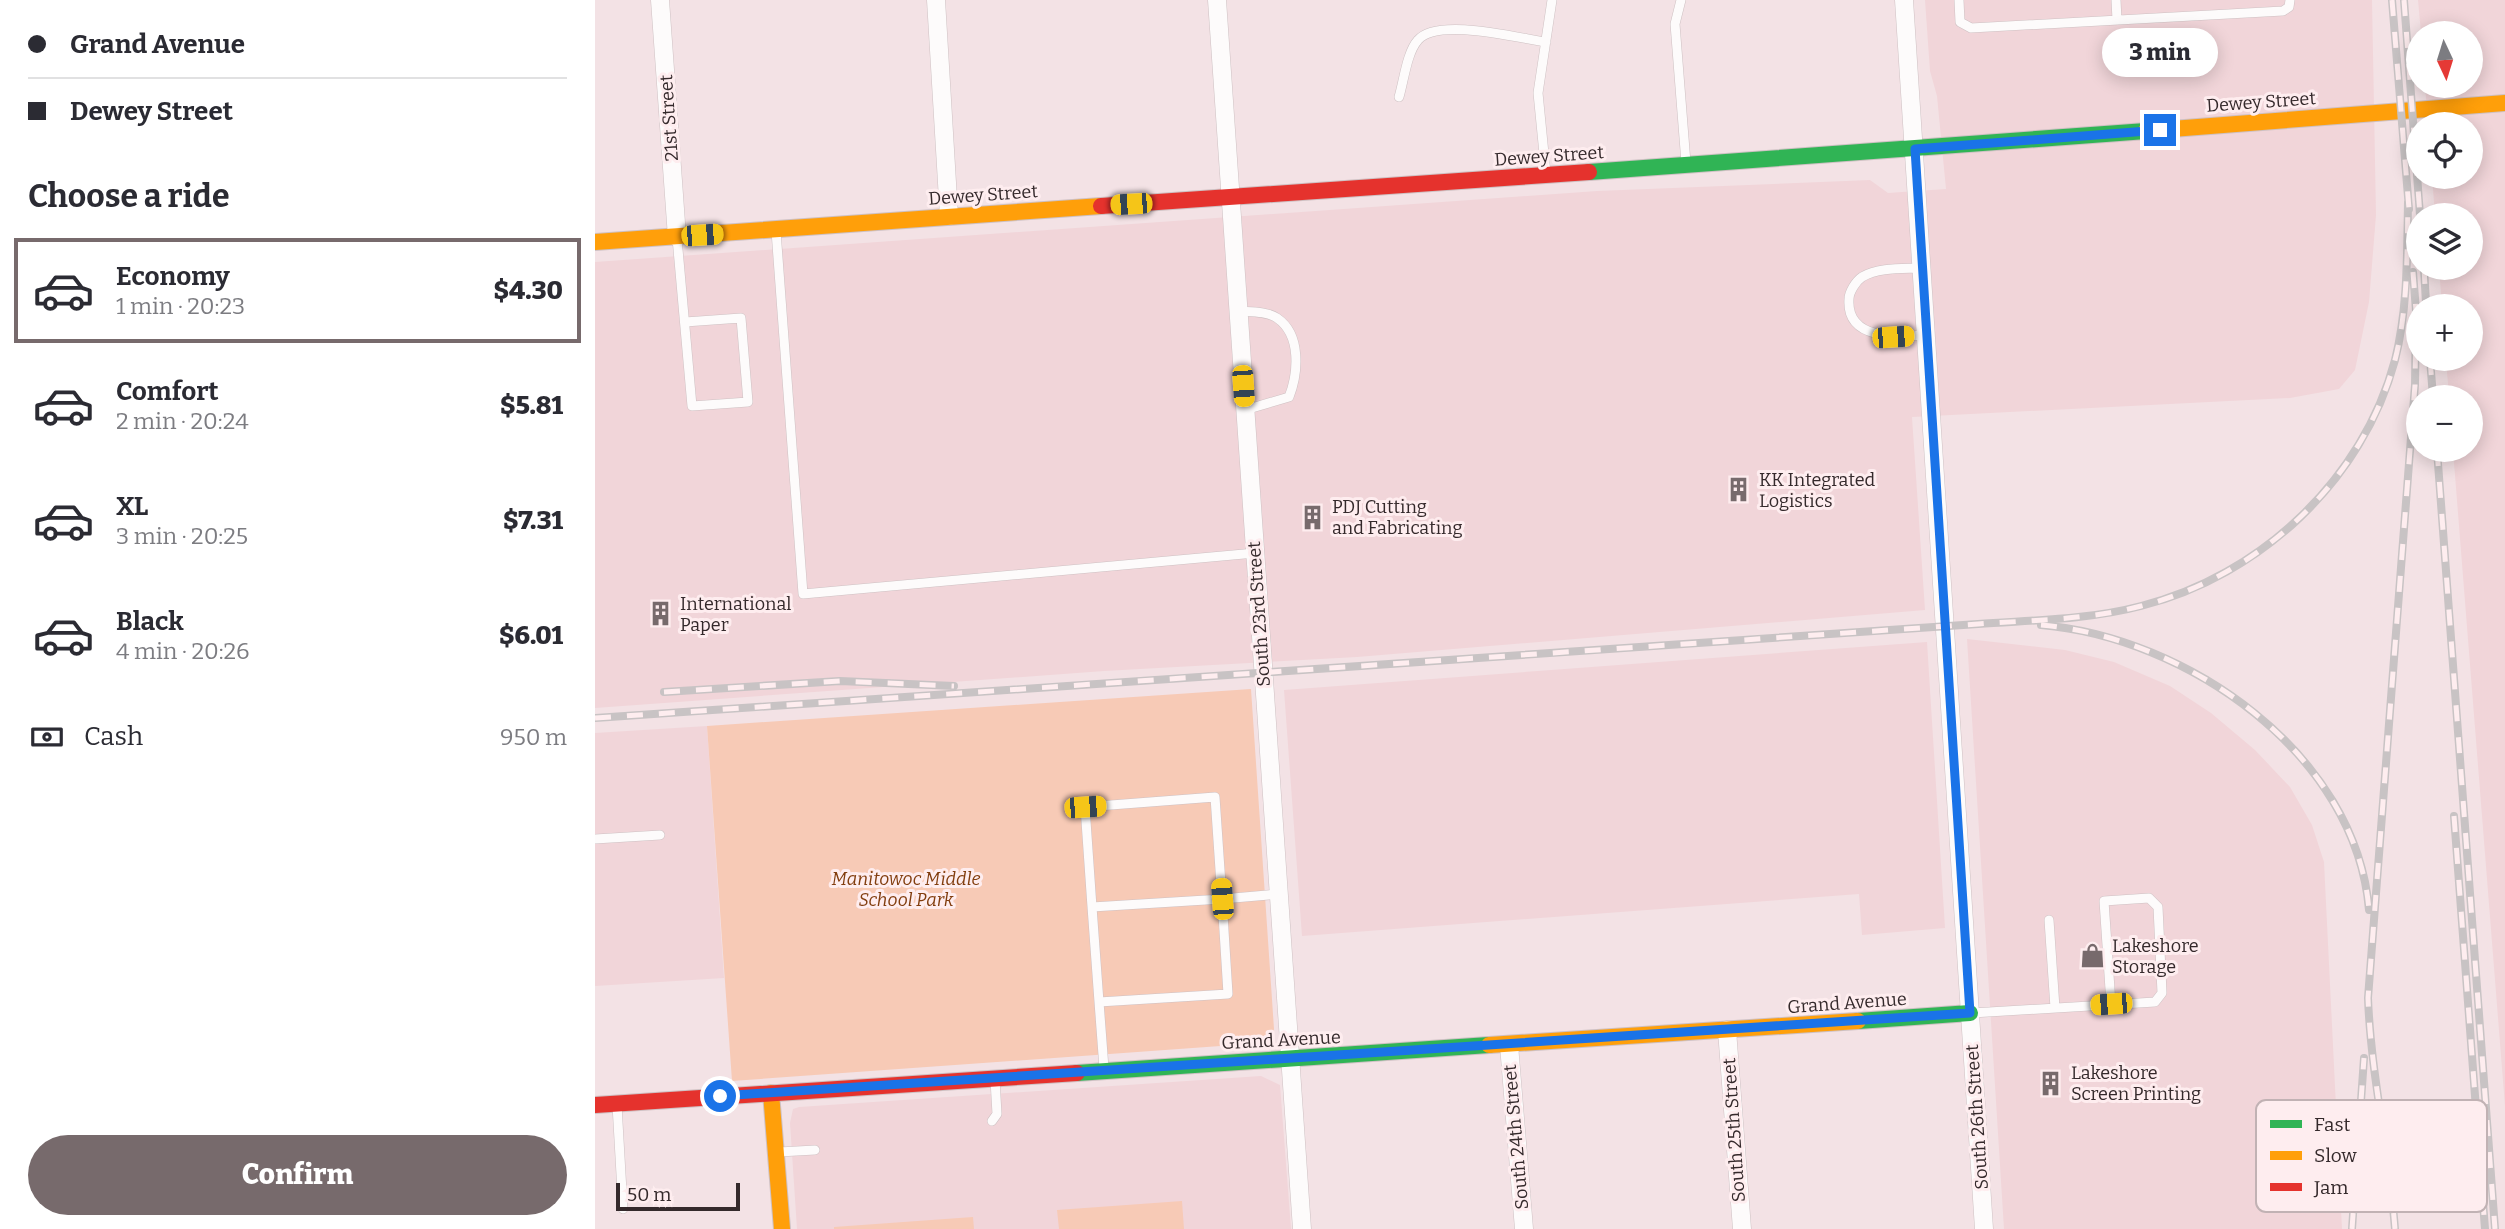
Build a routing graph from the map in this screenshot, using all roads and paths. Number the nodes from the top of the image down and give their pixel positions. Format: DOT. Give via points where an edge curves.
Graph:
graph roads {
  1 [pos="660,0"];
  2 [pos="936,0"];
  3 [pos="1217,0"];
  4 [pos="1552,0"];
  5 [pos="1681,0"];
  6 [pos="1904,0"];
  7 [pos="1959,0"];
  8 [pos="2116,0"];
  9 [pos="2290,0"];
  10 [pos="2117,20"];
  11 [pos="1546,42"];
  12 [pos="1399,97"];
  13 [pos="2505,103"];
  14 [pos="1915,149"];
  15 [pos="1686,165"];
  16 [pos="1547,175"];
  17 [pos="1230,198"];
  18 [pos="949,216"];
  19 [pos="776,230"];
  20 [pos="677,237"];
  21 [pos="595,243"];
  22 [pos="1922,268"];
  23 [pos="1238,311"];
  24 [pos="685,322"];
  25 [pos="1926,335"];
  26 [pos="1245,410"];
  27 [pos="1255,553"];
  28 [pos="660,835"];
  29 [pos="595,839"];
  30 [pos="1279,894"];
  31 [pos="1222,899"];
  32 [pos="1092,908"];
  33 [pos="2049,920"];
  34 [pos="1099,1002"];
  35 [pos="2111,1004"];
  36 [pos="2055,1008"];
  37 [pos="1970,1013"];
  38 [pos="1727,1030"];
  39 [pos="1509,1045"];
  40 [pos="1290,1058"];
  41 [pos="1104,1071"];
  42 [pos="995,1078"];
  43 [pos="771,1093"];
  44 [pos="617,1103"];
  45 [pos="595,1105"];
  46 [pos="992,1121"];
  47 [pos="815,1150"];
  48 [pos="777,1153"];
  49 [pos="623,1209"];
  50 [pos="782,1229"];
  51 [pos="1302,1229"];
  52 [pos="1524,1229"];
  53 [pos="1742,1229"];
  54 [pos="1984,1229"];
  1 -- 20 [label="street, 21st Street"];
  2 -- 18 [label="street"];
  3 -- 17 [label="street, South 23rd Street"];
  4 -- 11 [label="lane"];
  5 -- 15 [label="lane" via="1675,24"];
  6 -- 14 [label="street, South 26th Street"];
  7 -- 10 [label="lane" via="1961,22 1971,28"];
  8 -- 10 [label="lane"];
  9 -- 10 [label="lane" via="2283,11"];
  11 -- 12 [label="lane" via="1460,30 1425,33 1416,41"];
  11 -- 16 [label="lane" via="1538,93"];
  13 -- 14 [label="street, Dewey Street"];
  14 -- 15 [label="street, Dewey Street"];
  14 -- 22 [label="street, South 26th Street"];
  15 -- 16 [label="street, Dewey Street"];
  16 -- 17 [label="street, Dewey Street"];
  17 -- 18 [label="street, Dewey Street"];
  17 -- 23 [label="street, South 23rd Street"];
  18 -- 19 [label="street, Dewey Street"];
  19 -- 20 [label="street, Dewey Street"];
  19 -- 27 [label="lane" via="803,594"];
  20 -- 21 [label="street, Dewey Street"];
  20 -- 24 [label="lane"];
  22 -- 25 [label="street, South 26th Street"];
  22 -- 25 [label="lane" via="1875,272 1860,278 1849,294 1848,307 1855,322 1873,334"];
  23 -- 26 [label="street, South 23rd Street"];
  23 -- 26 [label="lane" via="1277,319 1292,338 1296,361 1289,397"];
  24 -- 24 [label="lane" via="692,407 747,402 741,318"];
  25 -- 37 [label="street, South 26th Street"];
  26 -- 27 [label="street, South 23rd Street"];
  27 -- 30 [label="street, South 23rd Street"];
  28 -- 29 [label="lane"];
  30 -- 31 [label="lane"];
  30 -- 40 [label="street, South 23rd Street"];
  31 -- 32 [label="lane"];
  31 -- 32 [label="lane" via="1215,797 1085,807"];
  31 -- 34 [label="lane" via="1229,994"];
  32 -- 34 [label="lane"];
  33 -- 36 [label="lane"];
  34 -- 41 [label="lane"];
  35 -- 35 [label="lane" via="2155,1002 2162,993 2158,907 2149,898 2104,901"];
  35 -- 36 [label="lane"];
  36 -- 37 [label="lane"];
  37 -- 38 [label="street, Grand Avenue"];
  37 -- 54 [label="street, South 26th Street"];
  38 -- 39 [label="street, Grand Avenue"];
  38 -- 53 [label="street, South 25th Street"];
  39 -- 40 [label="street, Grand Avenue"];
  39 -- 52 [label="street, South 24th Street"];
  40 -- 41 [label="street, Grand Avenue"];
  40 -- 51 [label="street, South 23rd Street"];
  41 -- 42 [label="street, Grand Avenue"];
  42 -- 43 [label="street, Grand Avenue"];
  42 -- 46 [label="lane" via="997,1114"];
  43 -- 44 [label="street, Grand Avenue"];
  43 -- 48 [label="street"];
  44 -- 45 [label="street, Grand Avenue"];
  44 -- 49 [label="lane"];
  47 -- 48 [label="lane"];
  48 -- 50 [label="street"];
}
